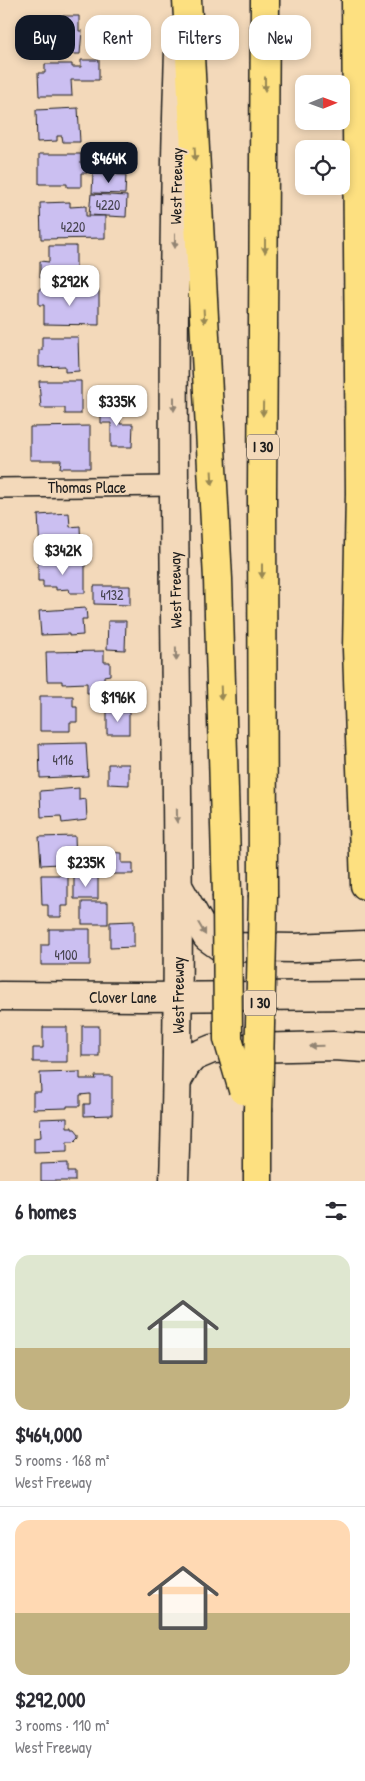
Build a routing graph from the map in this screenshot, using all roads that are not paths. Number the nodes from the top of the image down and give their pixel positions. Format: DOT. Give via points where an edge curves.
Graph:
graph roads {
  1 [pos="181,0"];
  2 [pos="187,0"];
  3 [pos="265,0"];
  4 [pos="356,0"];
  5 [pos="174,486"];
  6 [pos="0,488"];
  7 [pos="361,639"];
  8 [pos="365,885"];
  9 [pos="178,887"];
  10 [pos="365,945"];
  11 [pos="365,995"];
  12 [pos="0,996"];
  13 [pos="178,997"];
  14 [pos="365,1048"];
  15 [pos="177,1081"];
  16 [pos="253,1112"];
  17 [pos="174,1181"];
  18 [pos="258,1181"];
  1 -- 5 [label="main road, West Freeway, one-way" via="175,181"];
  2 -- 16 [label="highway, one-way, bridge" via="218,579 228,1039"];
  3 -- 16 [label="highway, I 30, one-way, bridge" via="263,894"];
  4 -- 7 [label="highway"];
  5 -- 6 [label="street, Thomas Place"];
  5 -- 9 [label="main road, West Freeway, one-way"];
  7 -- 8 [label="highway"];
  9 -- 10 [label="main road, one-way" via="207,937 221,947"];
  9 -- 13 [label="main road, West Freeway"];
  11 -- 13 [label="main road, Clover Lane"];
  12 -- 13 [label="main road, Clover Lane"];
  13 -- 15 [label="main road, West Freeway"];
  14 -- 15 [label="main road, one-way" via="212,1049 193,1057"];
  15 -- 17 [label="main road, West Freeway"];
  16 -- 18 [label="highway, I 30"];
}
